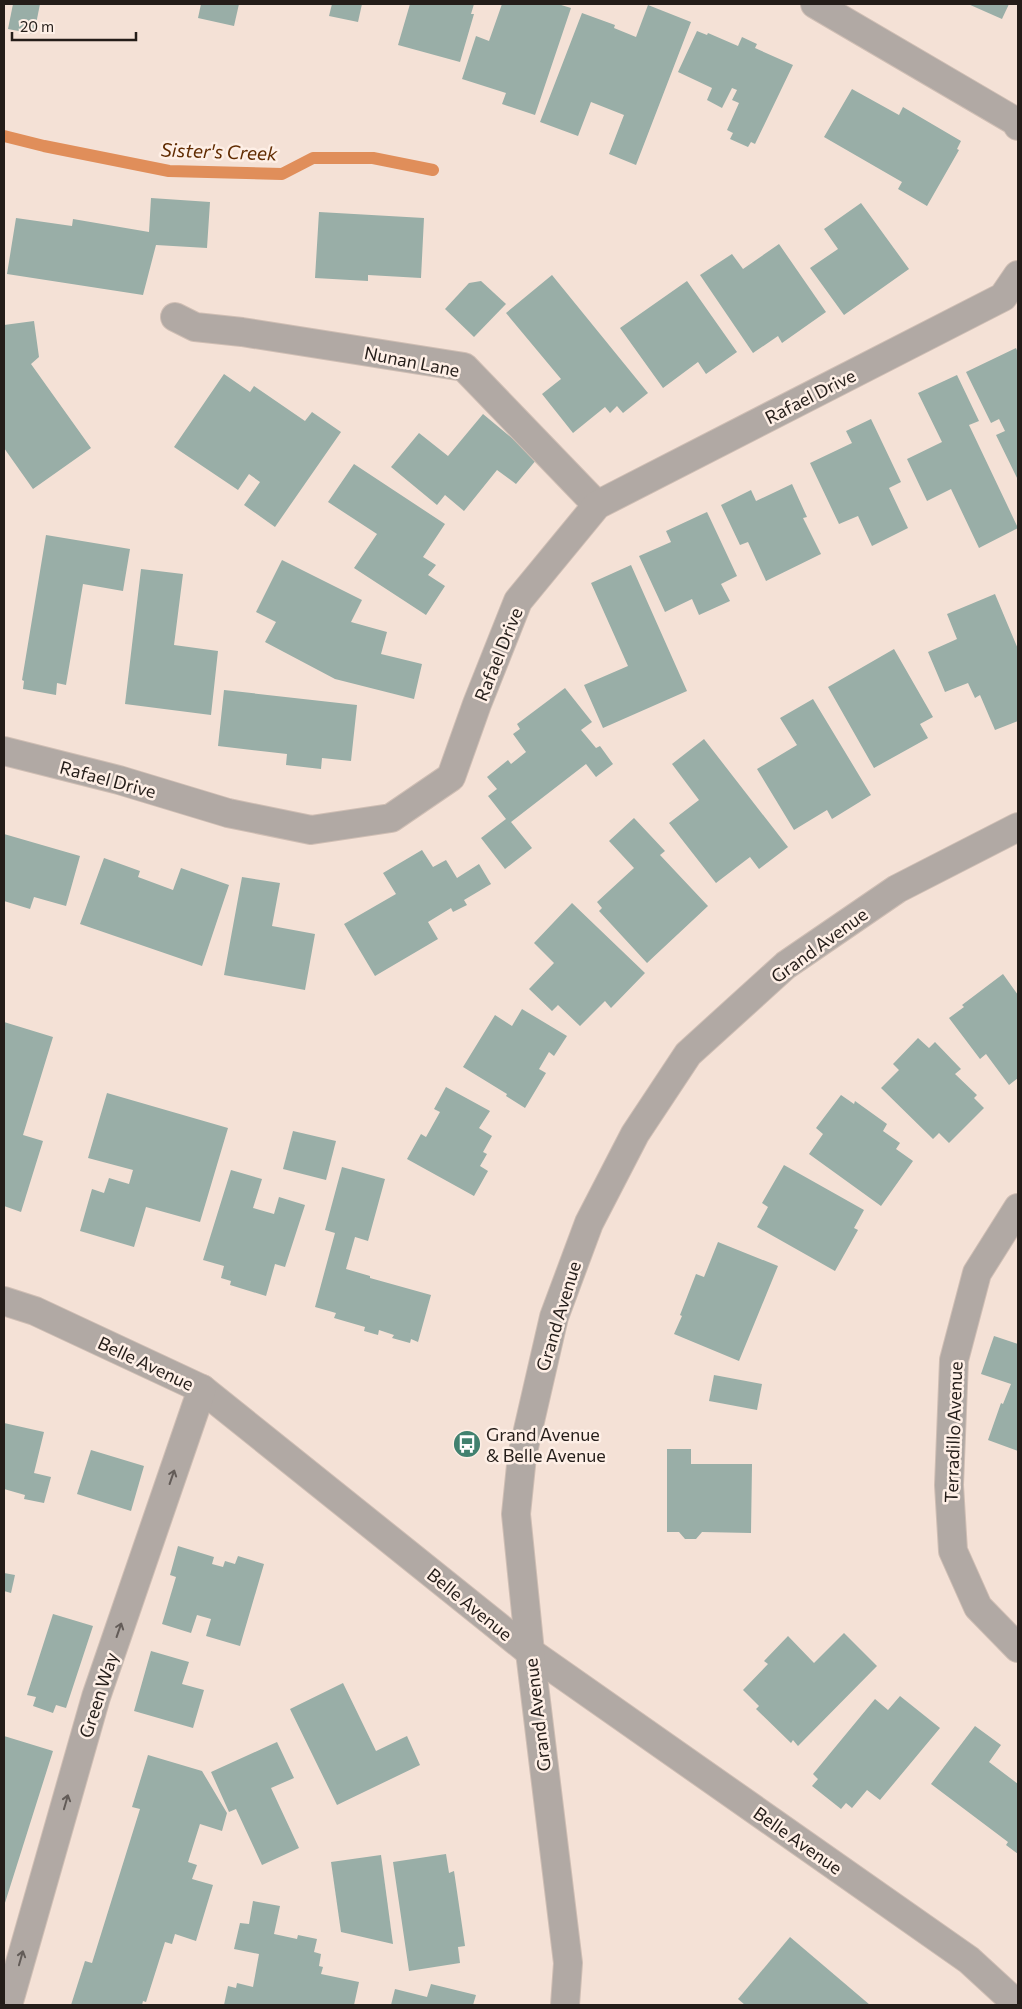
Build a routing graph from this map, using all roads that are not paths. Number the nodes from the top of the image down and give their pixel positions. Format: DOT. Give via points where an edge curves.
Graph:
graph roads {
  1 [pos="815,4"];
  2 [pos="1018,126"];
  3 [pos="1018,275"];
  4 [pos="176,317"];
  5 [pos="597,505"];
  6 [pos="4,751"];
  7 [pos="1018,827"];
  8 [pos="1018,1208"];
  9 [pos="4,1301"];
  10 [pos="202,1390"];
  11 [pos="1018,1648"];
  12 [pos="530,1652"];
  13 [pos="8,2005"];
  14 [pos="565,2005"];
  15 [pos="1018,2005"];
  1 -- 2 [label="street" via="1015,121"];
  3 -- 5 [label="street, Rafael Drive" via="1003,297"];
  4 -- 5 [label="street, Nunan Lane" via="195,327 464,368"];
  5 -- 6 [label="street, Rafael Drive" via="518,601 451,777 391,818 311,830 228,814 118,780"];
  7 -- 12 [label="street, Grand Avenue" via="897,889 786,965 688,1054 635,1134 589,1223 554,1317 522,1456 516,1514"];
  8 -- 11 [label="street, Terradillo Avenue" via="977,1273 954,1360 949,1485 953,1551 978,1607"];
  9 -- 10 [label="street, Belle Avenue" via="35,1311"];
  10 -- 12 [label="street, Belle Avenue"];
  13 -- 10 [label="street, Green Way, one-way" via="96,1697"];
  12 -- 14 [label="street, Grand Avenue" via="568,1962"];
  12 -- 15 [label="street, Belle Avenue" via="969,1960"];
}
